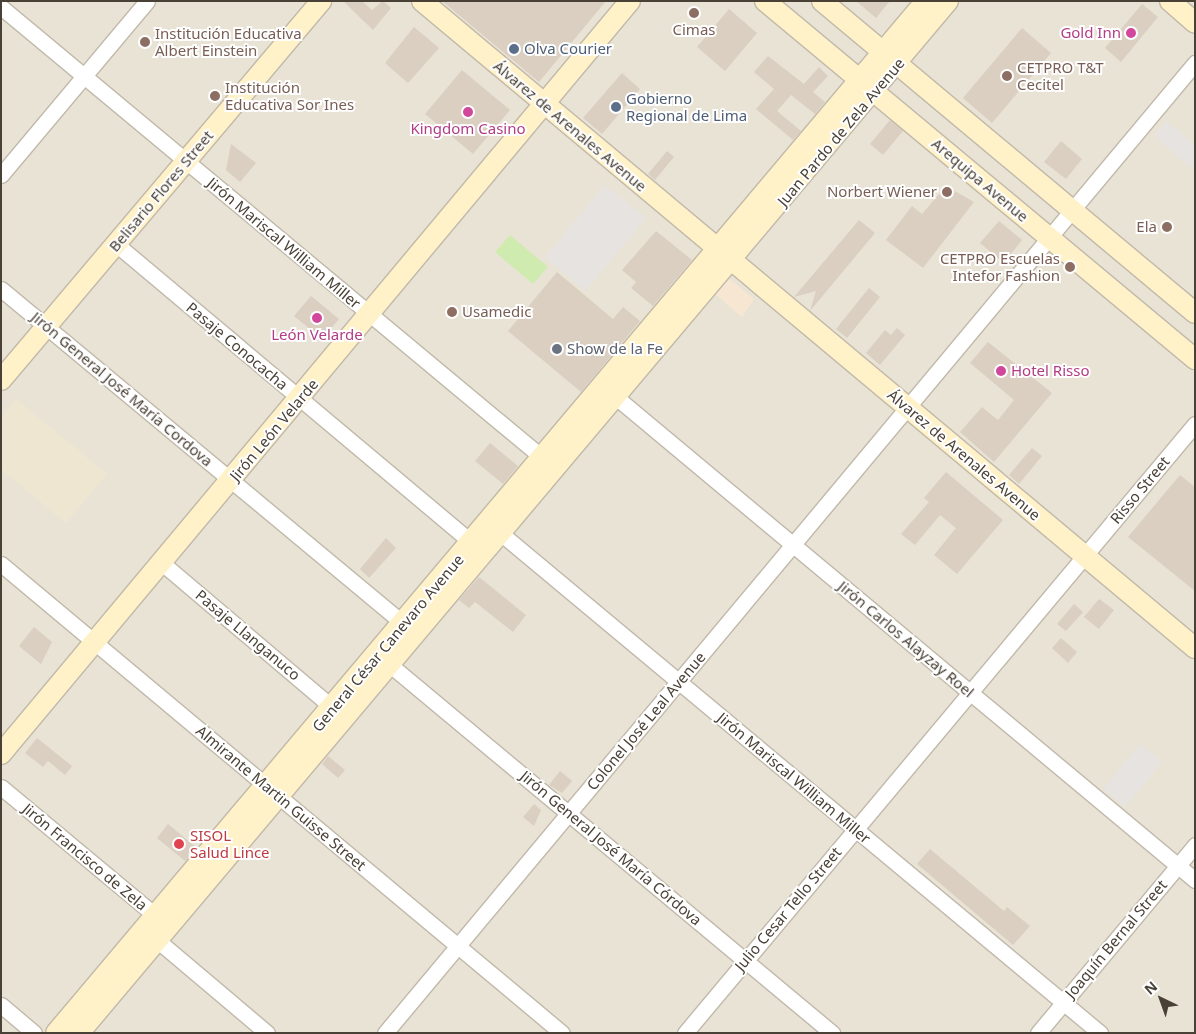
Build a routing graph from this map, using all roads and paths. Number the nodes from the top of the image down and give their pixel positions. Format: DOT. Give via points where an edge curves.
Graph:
graph roads {
  1 [pos="147,1"];
  2 [pos="321,1"];
  3 [pos="422,1"];
  4 [pos="630,1"];
  5 [pos="765,1"];
  6 [pos="822,1"];
  7 [pos="926,1"];
  8 [pos="948,1"];
  9 [pos="1170,1"];
  10 [pos="1,7"];
  11 [pos="1195,23"];
  12 [pos="890,58"];
  13 [pos="1195,64"];
  14 [pos="84,76"];
  15 [pos="867,86"];
  16 [pos="544,104"];
  17 [pos="186,161"];
  18 [pos="1,175"];
  19 [pos="1073,210"];
  20 [pos="1050,238"];
  21 [pos="116,244"];
  22 [pos="725,256"];
  23 [pos="1,289"];
  24 [pos="1195,313"];
  25 [pos="372,316"];
  26 [pos="46,326"];
  27 [pos="1195,359"];
  28 [pos="1,380"];
  29 [pos="617,398"];
  30 [pos="300,399"];
  31 [pos="908,409"];
  32 [pos="1195,424"];
  33 [pos="544,459"];
  34 [pos="232,481"];
  35 [pos="495,529"];
  36 [pos="472,543"];
  37 [pos="793,545"];
  38 [pos="1084,556"];
  39 [pos="162,563"];
  40 [pos="1,564"];
  41 [pos="404,624"];
  42 [pos="96,642"];
  43 [pos="1195,648"];
  44 [pos="389,664"];
  45 [pos="679,682"];
  46 [pos="970,693"];
  47 [pos="333,708"];
  48 [pos="1,754"];
  49 [pos="1,787"];
  50 [pos="273,791"];
  51 [pos="569,813"];
  52 [pos="855,829"];
  53 [pos="1195,845"];
  54 [pos="1177,866"];
  55 [pos="1195,880"];
  56 [pos="156,916"];
  57 [pos="157,940"];
  58 [pos="458,946"];
  59 [pos="746,960"];
  60 [pos="1063,1002"];
  61 [pos="1,1005"];
  62 [pos="34,1033"];
  63 [pos="56,1033"];
  64 [pos="79,1033"];
  65 [pos="267,1033"];
  66 [pos="385,1033"];
  67 [pos="562,1033"];
  68 [pos="685,1033"];
  69 [pos="832,1033"];
  70 [pos="1038,1033"];
  71 [pos="1100,1033"];
  1 -- 14 [label="street"];
  2 -- 17 [label="main road, Belisario Flores Street"];
  3 -- 16 [label="main road, Álvarez de Arenales Avenue"];
  4 -- 16 [label="main road, Jirón León Velarde"];
  5 -- 15 [label="main road, Arequipa Avenue"];
  6 -- 12 [label="main road"];
  7 -- 12 [label="main road, Juan Pardo de Zela Avenue"];
  8 -- 12 [label="main road, Juan Pardo de Zela Avenue"];
  9 -- 11 [label="main road"];
  10 -- 14 [label="street, Jirón Mariscal William Miller"];
  12 -- 15 [label="main road, Juan Pardo de Zela Avenue"];
  12 -- 19 [label="main road"];
  13 -- 19 [label="street, Colonel José Leal Avenue"];
  14 -- 17 [label="street, Jirón Mariscal William Miller"];
  14 -- 18 [label="street"];
  15 -- 20 [label="main road, Arequipa Avenue"];
  15 -- 22 [label="main road, Juan Pardo de Zela Avenue"];
  16 -- 22 [label="main road, Álvarez de Arenales Avenue"];
  16 -- 25 [label="main road, Jirón León Velarde"];
  17 -- 21 [label="main road, Belisario Flores Street"];
  17 -- 25 [label="street, Jirón Mariscal William Miller"];
  19 -- 20 [label="street, Colonel José Leal Avenue"];
  19 -- 24 [label="main road"];
  20 -- 27 [label="main road, Arequipa Avenue"];
  20 -- 31 [label="street, Colonel José Leal Avenue"];
  21 -- 26 [label="main road, Belisario Flores Street"];
  21 -- 30 [label="street, Pasaje Conocacha"];
  22 -- 29 [label="main road, General César Canevaro Avenue"];
  22 -- 31 [label="main road, Álvarez de Arenales Avenue"];
  22 -- 33 [label="main road, General César Canevaro Avenue"];
  23 -- 26 [label="street, Jirón General José María Cordova"];
  25 -- 30 [label="main road, Jirón León Velarde"];
  25 -- 33 [label="street, Jirón Mariscal William Miller"];
  26 -- 28 [label="main road, Belisario Flores Street"];
  26 -- 34 [label="street, Jirón General José María Cordova"];
  29 -- 35 [label="main road, General César Canevaro Avenue"];
  29 -- 37 [label="street, Jirón Carlos Alayzay Roel"];
  30 -- 34 [label="main road, Jirón León Velarde"];
  30 -- 36 [label="street, Pasaje Conocacha"];
  31 -- 37 [label="street, Colonel José Leal Avenue"];
  31 -- 38 [label="main road, Álvarez de Arenales Avenue"];
  32 -- 38 [label="street, Risso Street"];
  33 -- 35 [label="main road, General César Canevaro Avenue"];
  34 -- 39 [label="main road, Jirón León Velarde"];
  34 -- 41 [label="street, Jirón General José María Cordova"];
  35 -- 36 [label="main road, General César Canevaro Avenue"];
  35 -- 44 [label="main road, General César Canevaro Avenue"];
  35 -- 45 [label="street, Jirón Mariscal William Miller"];
  36 -- 41 [label="main road, General César Canevaro Avenue"];
  37 -- 45 [label="street, Colonel José Leal Avenue"];
  37 -- 46 [label="street, Jirón Carlos Alayzay Roel"];
  38 -- 43 [label="main road, Álvarez de Arenales Avenue"];
  38 -- 46 [label="street, Julio Cesar Tello Street"];
  39 -- 42 [label="main road, Jirón León Velarde"];
  39 -- 47 [label="street, Pasaje Llanganuco"];
  40 -- 42 [label="street, Almirante Martin Guisse Street"];
  41 -- 47 [label="main road, General César Canevaro Avenue"];
  42 -- 48 [label="main road, Jirón León Velarde"];
  42 -- 50 [label="street, Almirante Martin Guisse Street"];
  44 -- 50 [label="main road, General César Canevaro Avenue"];
  44 -- 51 [label="street, Jirón General José María Córdova"];
  45 -- 51 [label="street, Colonel José Leal Avenue"];
  45 -- 52 [label="street, Jirón Mariscal William Miller"];
  46 -- 52 [label="street, Julio Cesar Tello Street"];
  46 -- 54 [label="street, Jirón Carlos Alayzay Roel"];
  47 -- 50 [label="main road, General César Canevaro Avenue"];
  49 -- 56 [label="street, Jirón Francisco de Zela"];
  50 -- 56 [label="main road, General César Canevaro Avenue"];
  50 -- 57 [label="main road, General César Canevaro Avenue"];
  50 -- 58 [label="street, Almirante Martin Guisse Street"];
  51 -- 58 [label="street, Colonel José Leal Avenue"];
  51 -- 59 [label="street, Jirón General José María Córdova"];
  52 -- 59 [label="street, Julio Cesar Tello Street"];
  52 -- 60 [label="street, Jirón Mariscal William Miller"];
  53 -- 54 [label="street, Joaquín Bernal Street"];
  54 -- 55 [label="street, Jirón Carlos Alayzay Roel"];
  54 -- 60 [label="street, Joaquín Bernal Street"];
  56 -- 57 [label="street, Jirón Francisco de Zela"];
  56 -- 63 [label="main road, General César Canevaro Avenue"];
  57 -- 64 [label="main road, General César Canevaro Avenue"];
  57 -- 65 [label="street"];
  58 -- 66 [label="street, Colonel José Leal Avenue"];
  58 -- 67 [label="street, Almirante Martin Guisse Street"];
  59 -- 68 [label="street, Julio Cesar Tello Street"];
  59 -- 69 [label="street, Jirón General José María Córdova"];
  60 -- 70 [label="street, Joaquín Bernal Street"];
  60 -- 71 [label="street, Jirón Mariscal William Miller"];
  61 -- 62 [label="street"];
}
